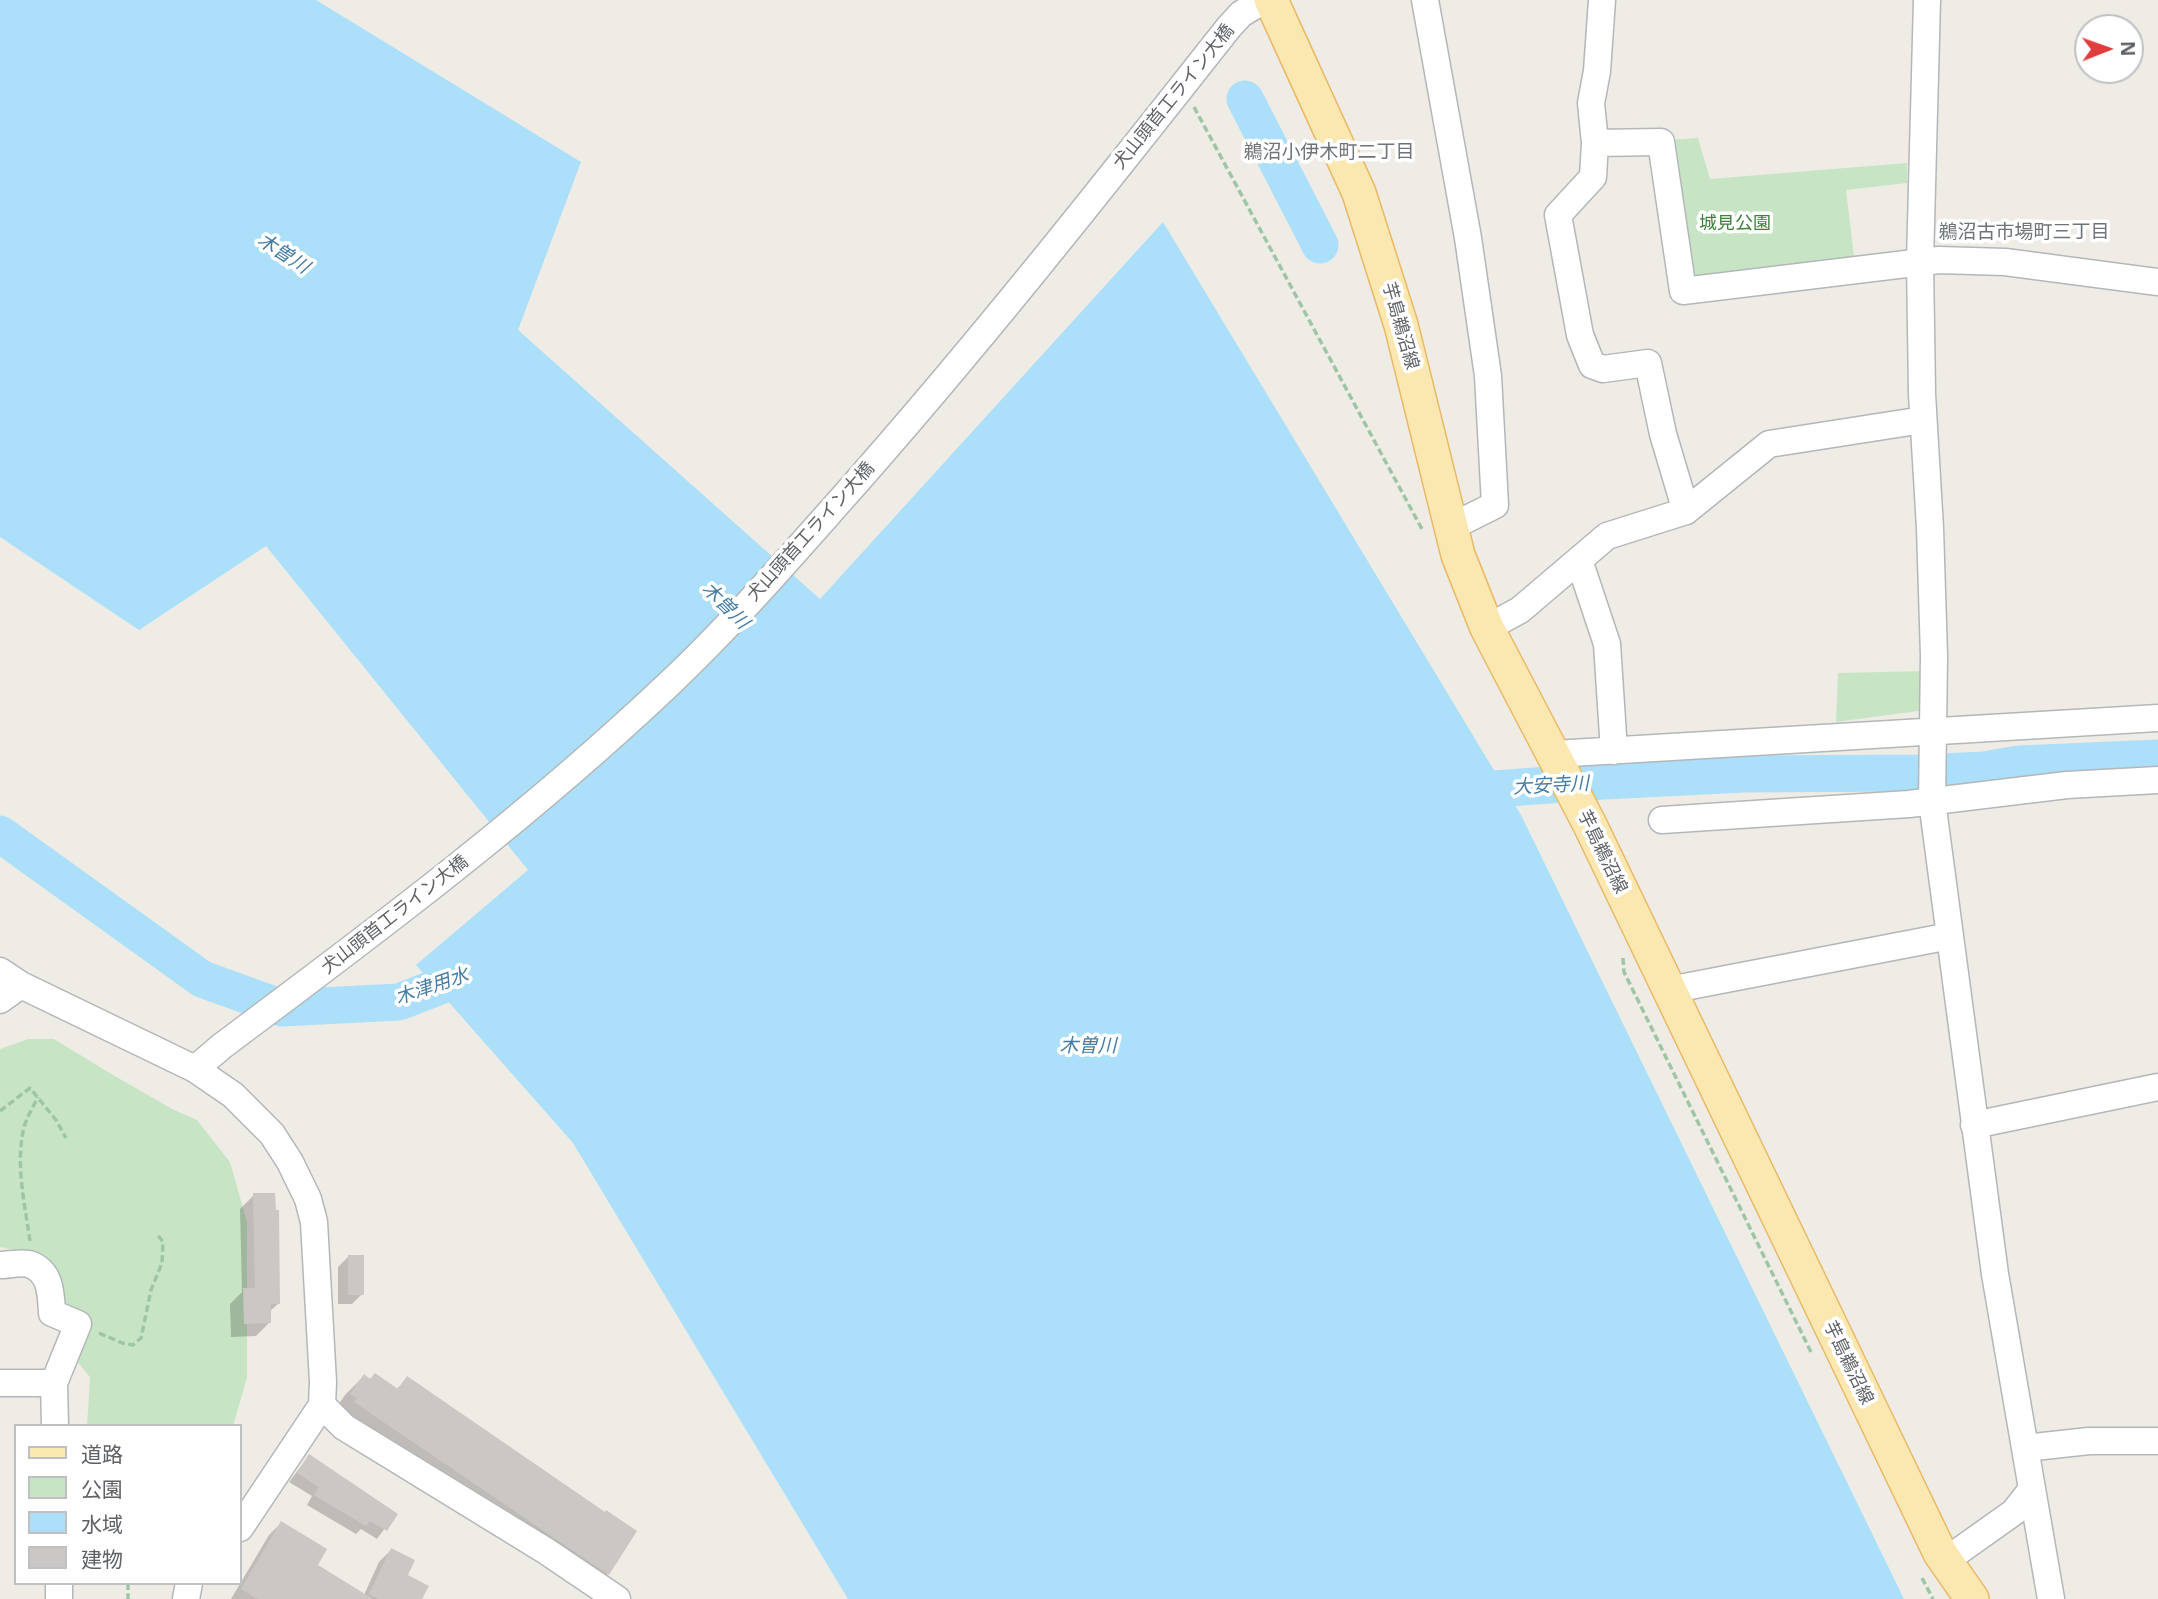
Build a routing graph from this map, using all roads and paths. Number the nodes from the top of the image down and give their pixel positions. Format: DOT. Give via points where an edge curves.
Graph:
graph roads {
  1 [pos="1264,0"];
  2 [pos="1271,0"];
  3 [pos="1425,0"];
  4 [pos="1602,0"];
  5 [pos="1927,0"];
  6 [pos="1595,143"];
  7 [pos="1920,261"];
  8 [pos="2158,282"];
  9 [pos="1923,420"];
  10 [pos="1686,511"];
  11 [pos="1451,527"];
  12 [pos="1578,560"];
  13 [pos="1487,628"];
  14 [pos="2158,718"];
  15 [pos="1934,737"];
  16 [pos="1614,751"];
  17 [pos="1557,760"];
  18 [pos="2158,780"];
  19 [pos="1932,796"];
  20 [pos="1662,820"];
  21 [pos="1950,936"];
  22 [pos="7,985"];
  23 [pos="1669,990"];
  24 [pos="195,1069"];
  25 [pos="2158,1087"];
  26 [pos="38,1097"];
  27 [pos="0,1111"];
  28 [pos="1974,1125"];
  29 [pos="66,1138"];
  30 [pos="157,1234"];
  31 [pos="29,1264"];
  32 [pos="0,1265"];
  33 [pos="78,1324"];
  34 [pos="0,1383"];
  35 [pos="54,1383"];
  36 [pos="322,1405"];
  37 [pos="55,1424"];
  38 [pos="2158,1441"];
  39 [pos="2025,1448"];
  40 [pos="2032,1489"];
  41 [pos="242,1525"];
  42 [pos="1945,1560"];
  43 [pos="617,1599"];
  44 [pos="1972,1599"];
  45 [pos="2051,1599"];
  1 -- 24 [label="street, 犬山頭首工ライン大橋" via="1229,27 915,418 672,681 506,829"];
  2 -- 11 [label="main road, 芋島鵜沼線" via="1359,193 1401,325"];
  3 -- 11 [label="street" via="1488,376 1495,505"];
  4 -- 6 [label="street" via="1591,103"];
  5 -- 7 [label="street"];
  6 -- 7 [label="street" via="1661,142 1683,291"];
  6 -- 10 [label="street" via="1593,177 1558,215 1580,335 1592,365 1603,369 1648,363"];
  7 -- 8 [label="street" via="2006,262"];
  7 -- 9 [label="street"];
  9 -- 10 [label="street" via="1769,444"];
  9 -- 15 [label="street" via="1931,541"];
  10 -- 12 [label="street" via="1607,536"];
  11 -- 13 [label="main road, 芋島鵜沼線"];
  12 -- 13 [label="street" via="1520,610"];
  12 -- 16 [label="street" via="1607,644"];
  13 -- 17 [label="main road, 芋島鵜沼線"];
  14 -- 15 [label="street"];
  15 -- 16 [label="street"];
  15 -- 19 [label="street"];
  16 -- 17 [label="street"];
  17 -- 23 [label="main road, 芋島鵜沼線"];
  18 -- 19 [label="street"];
  19 -- 20 [label="street"];
  19 -- 21 [label="street"];
  21 -- 23 [label="street"];
  21 -- 28 [label="street"];
  22 -- 24 [label="street"];
  23 -- 42 [label="main road, 芋島鵜沼線"];
  24 -- 36 [label="street" via="233,1095 272,1134 307,1199 316,1243"];
  25 -- 28 [label="street"];
  26 -- 27 [label="path" via="30,1088"];
  26 -- 29 [label="path"];
  26 -- 31 [label="path" via="24,1124 21,1155"];
  28 -- 39 [label="street"];
  30 -- 33 [label="path" via="163,1242 162,1263 150,1290 141,1338 133,1345 122,1343"];
  31 -- 32 [label="street"];
  31 -- 33 [label="street" via="45,1275 52,1313"];
  33 -- 35 [label="street"];
  34 -- 35 [label="street"];
  35 -- 37 [label="street"];
  36 -- 41 [label="street"];
  36 -- 43 [label="street" via="344,1427"];
  38 -- 39 [label="street" via="2089,1441"];
  39 -- 40 [label="street"];
  40 -- 42 [label="street" via="2014,1512"];
  40 -- 45 [label="street"];
  42 -- 44 [label="main road, 芋島鵜沼線"];
}
